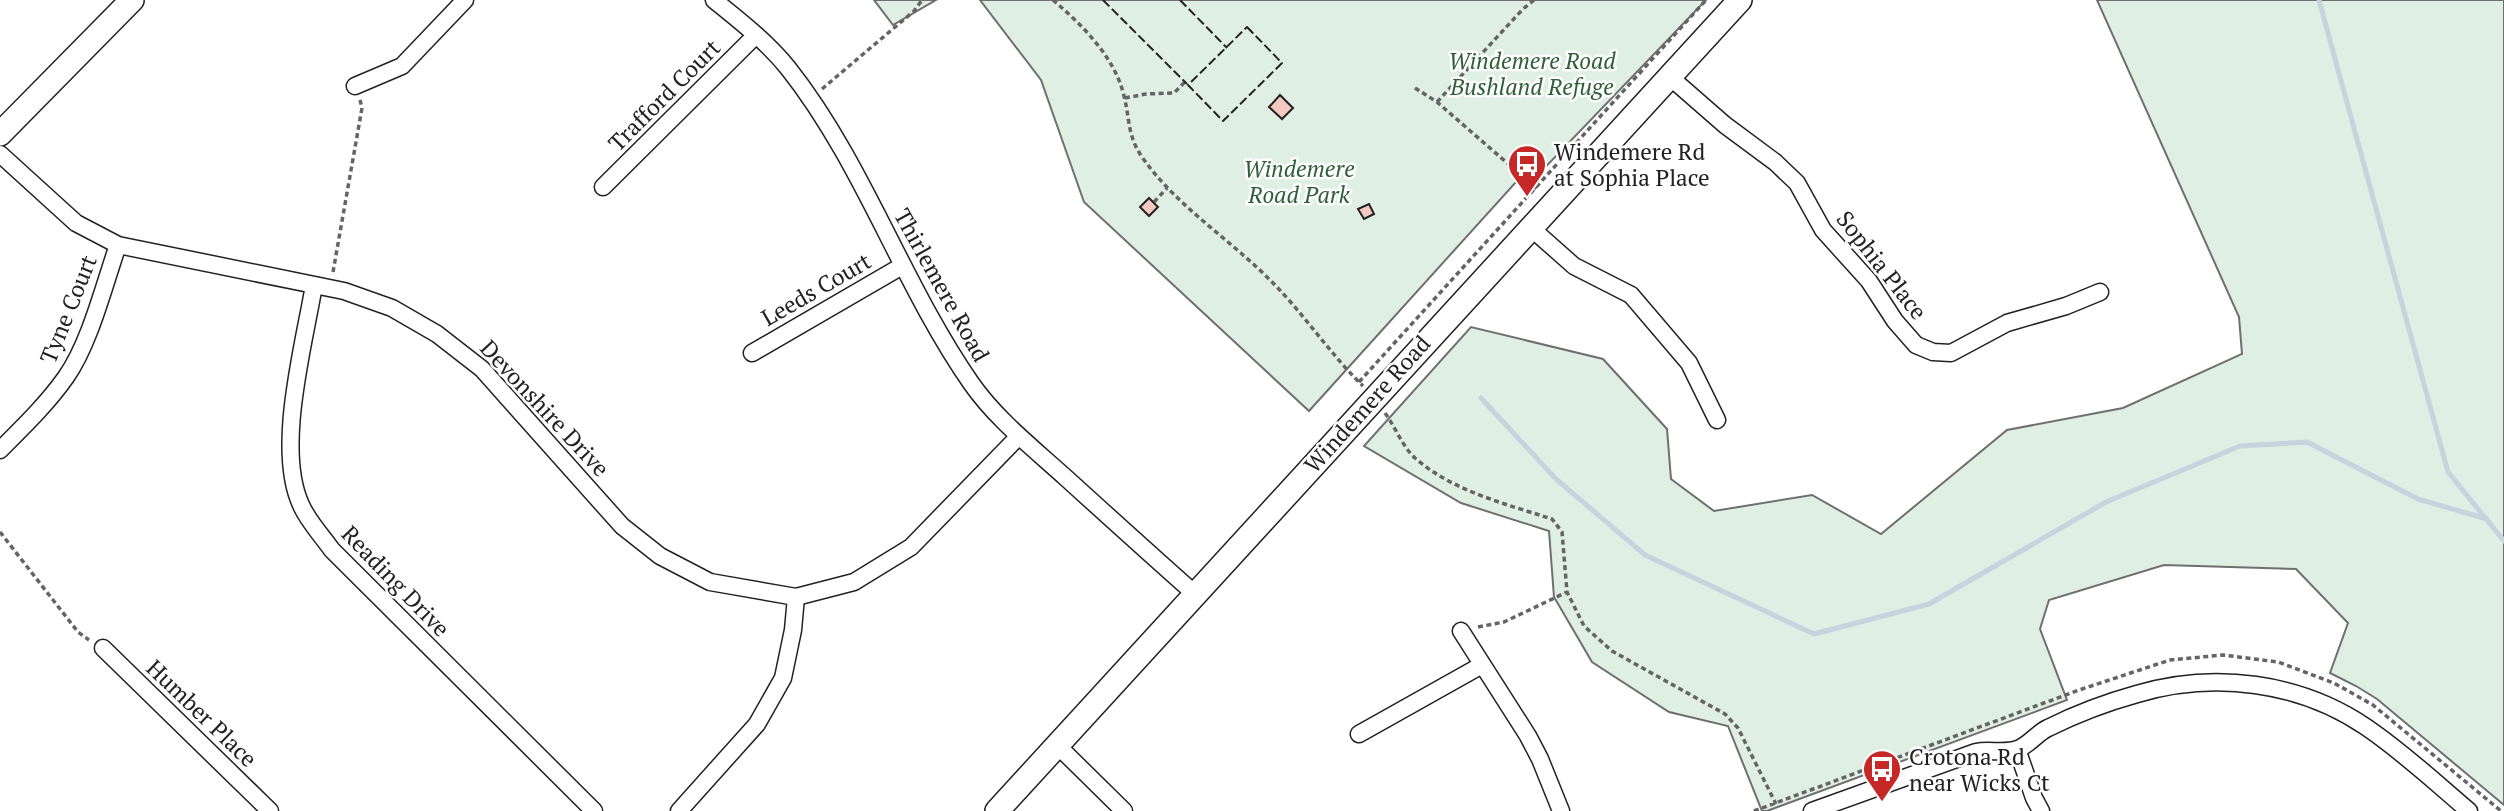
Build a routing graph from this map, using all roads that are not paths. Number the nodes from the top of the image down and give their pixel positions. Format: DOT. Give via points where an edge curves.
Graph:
graph roads {
  1 [pos="132,0"];
  2 [pos="465,0"];
  3 [pos="714,0"];
  4 [pos="1740,0"];
  5 [pos="756,35"];
  6 [pos="1670,77"];
  7 [pos="355,86"];
  8 [pos="0,134"];
  9 [pos="0,154"];
  10 [pos="603,187"];
  11 [pos="1530,227"];
  12 [pos="118,245"];
  13 [pos="902,266"];
  14 [pos="322,286"];
  15 [pos="2100,292"];
  16 [pos="751,353"];
  17 [pos="1717,420"];
  18 [pos="1019,436"];
  19 [pos="0,450"];
  20 [pos="1195,594"];
  21 [pos="796,597"];
  22 [pos="1461,631"];
  23 [pos="103,648"];
  24 [pos="1482,665"];
  25 [pos="1359,734"];
  26 [pos="1057,745"];
  27 [pos="2017,749"];
  28 [pos="270,811"];
  29 [pos="594,811"];
  30 [pos="679,811"];
  31 [pos="997,811"];
  32 [pos="1124,811"];
  33 [pos="1561,811"];
  34 [pos="1812,811"];
  35 [pos="2041,811"];
  36 [pos="2469,811"];
  1 -- 8 [label="main road"];
  2 -- 7 [label="street" via="402,66"];
  3 -- 5 [label="street, Thirlemere Road"];
  4 -- 6 [label="main road, Windemere Road"];
  5 -- 10 [label="street, Trafford Court"];
  5 -- 13 [label="street, Thirlemere Road" via="811,98"];
  6 -- 11 [label="main road, Windemere Road" via="1544,196"];
  6 -- 15 [label="street, Sophia Place" via="1797,183 1823,230 1869,281 1916,345 1951,353 2007,323"];
  9 -- 12 [label="street, Devonshire Drive" via="76,223"];
  11 -- 17 [label="street" via="1574,265 1631,295 1689,363"];
  11 -- 20 [label="main road, Windemere Road"];
  12 -- 14 [label="street, Devonshire Drive"];
  12 -- 19 [label="street, Tyne Court" via="84,342 67,376"];
  13 -- 16 [label="street, Leeds Court"];
  13 -- 18 [label="street, Thirlemere Road" via="974,386"];
  14 -- 21 [label="street, Devonshire Drive" via="393,307 482,369 622,526 660,556 710,582"];
  14 -- 29 [label="street, Reading Drive" via="292,417 291,469 301,506 332,550"];
  18 -- 20 [label="street, Thirlemere Road"];
  18 -- 21 [label="street, Devonshire Drive" via="911,547 855,582"];
  20 -- 26 [label="main road, Windemere Road"];
  21 -- 30 [label="street" via="783,678 757,724"];
  22 -- 24 [label="street"];
  23 -- 28 [label="street, Humber Place"];
  24 -- 25 [label="street"];
  24 -- 33 [label="street" via="1541,759"];
  26 -- 31 [label="main road, Windemere Road"];
  26 -- 32 [label="street"];
  27 -- 34 [label="street" via="1976,752"];
  27 -- 35 [label="street"];
  27 -- 36 [label="street" via="2048,728 2137,694 2183,684 2246,682 2341,712 2380,737"];
}
